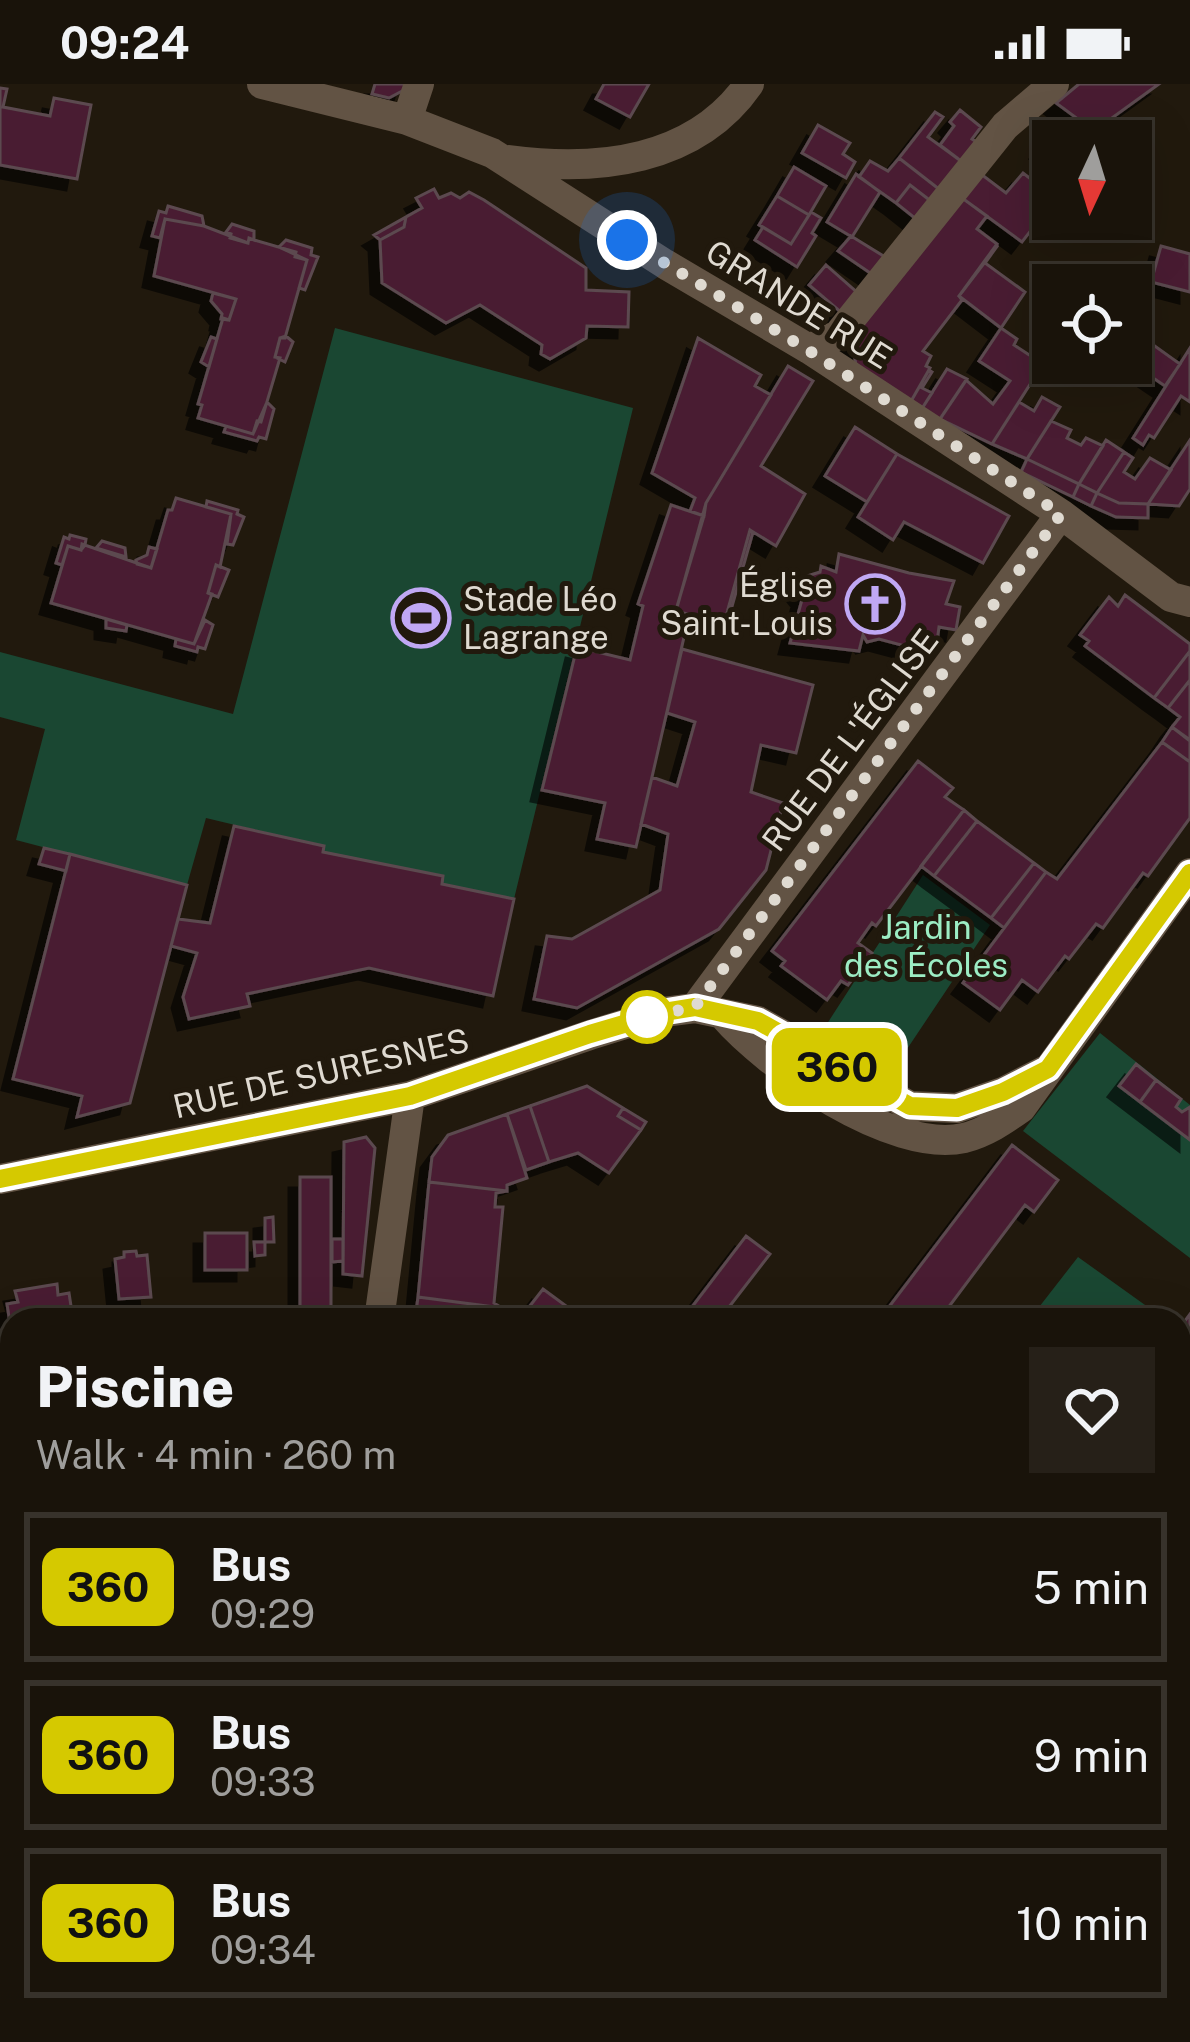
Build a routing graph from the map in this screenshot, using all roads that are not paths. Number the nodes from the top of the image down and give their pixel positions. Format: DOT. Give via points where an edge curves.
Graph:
graph roads {
  1 [pos="262,84"];
  2 [pos="419,84"];
  3 [pos="749,84"];
  4 [pos="1054,84"];
  5 [pos="406,120"];
  6 [pos="492,153"];
  7 [pos="808,350"];
  8 [pos="1061,514"];
  9 [pos="1190,602"];
  10 [pos="1190,873"];
  11 [pos="709,1011"];
  12 [pos="410,1096"];
  13 [pos="0,1180"];
  14 [pos="381,1308"];
  15 [pos="0,1713"];
  16 [pos="0,1726"];
  1 -- 5 [label="street, GRANDE RUE"];
  2 -- 5 [label="street"];
  3 -- 6 [label="street" via="723,117 650,156 530,163"];
  4 -- 7 [label="street" via="1004,126 838,335"];
  5 -- 6 [label="street, GRANDE RUE"];
  6 -- 7 [label="street, GRANDE RUE"];
  7 -- 8 [label="street, GRANDE RUE"];
  8 -- 9 [label="street, GRANDE RUE" via="1171,597"];
  8 -- 11 [label="street, RUE DE L'ÉGLISE"];
  10 -- 11 [label="street" via="1048,1069 957,1108 904,1120 758,1021"];
  11 -- 12 [label="street, RUE DE SURESNES" via="664,1012"];
  12 -- 13 [label="street, RUE DE SURESNES"];
  12 -- 14 [label="street"];
  15 -- 16 [label="street"];
}
